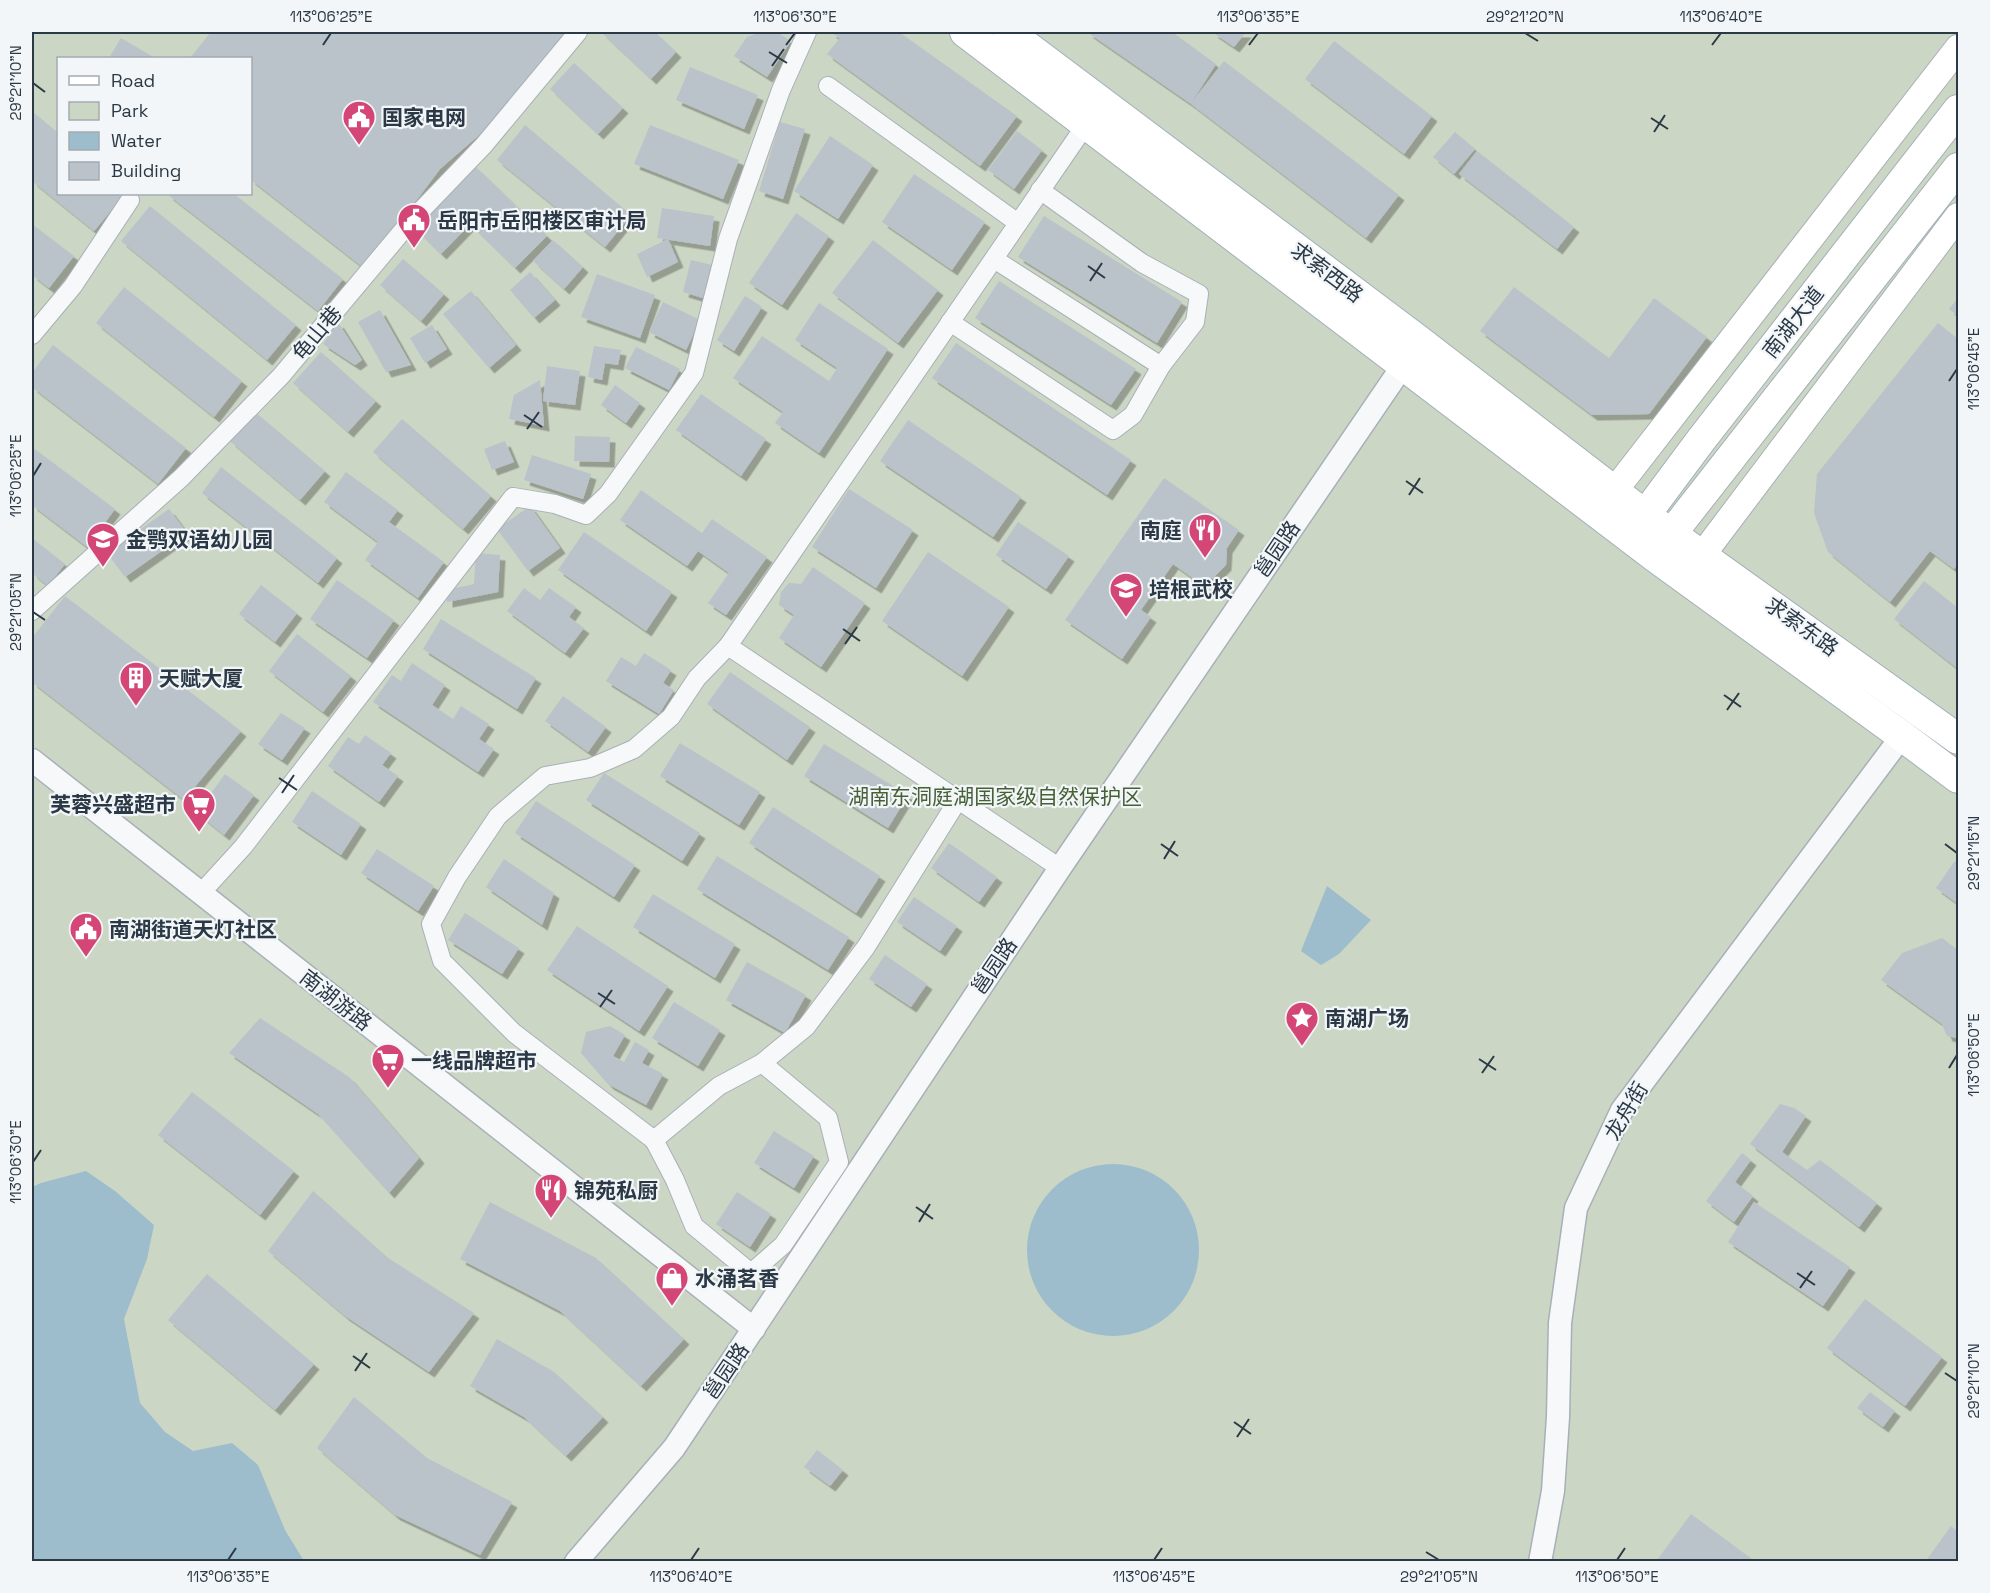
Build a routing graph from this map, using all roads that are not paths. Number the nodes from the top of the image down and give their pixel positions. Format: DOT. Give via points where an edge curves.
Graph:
graph roads {
  1 [pos="578,32"];
  2 [pos="807,32"];
  3 [pos="965,32"];
  4 [pos="1008,32"];
  5 [pos="1959,48"];
  6 [pos="1959,78"];
  7 [pos="828,86"];
  8 [pos="1917,101"];
  9 [pos="1959,110"];
  10 [pos="1087,123"];
  11 [pos="1959,168"];
  12 [pos="1040,190"];
  13 [pos="130,200"];
  14 [pos="1959,216"];
  15 [pos="1018,224"];
  16 [pos="994,259"];
  17 [pos="950,322"];
  18 [pos="32,334"];
  19 [pos="1404,364"];
  20 [pos="1161,366"];
  21 [pos="1614,490"];
  22 [pos="1637,526"];
  23 [pos="1672,533"];
  24 [pos="1703,554"];
  25 [pos="1654,556"];
  26 [pos="32,611"];
  27 [pos="728,646"];
  28 [pos="1902,735"];
  29 [pos="1959,739"];
  30 [pos="32,759"];
  31 [pos="1959,778"];
  32 [pos="958,800"];
  33 [pos="1060,868"];
  34 [pos="201,893"];
  35 [pos="762,1064"];
  36 [pos="654,1140"];
  37 [pos="754,1329"];
  38 [pos="576,1562"];
  39 [pos="1540,1562"];
  1 -- 26 [label="street, 龟山巷" via="280,376 181,478"];
  2 -- 34 [label="street" via="781,90 728,239 694,373 608,494 586,515 555,504 513,497 243,847"];
  3 -- 10 [label="main road, 求索西路"];
  4 -- 21 [label="main road, 求索西路"];
  5 -- 8 [label="main road"];
  6 -- 8 [label="main road"];
  7 -- 15 [label="street"];
  8 -- 21 [label="main road"];
  9 -- 22 [label="main road, 南湖大道"];
  10 -- 12 [label="street"];
  10 -- 19 [label="main road, 求索西路"];
  11 -- 23 [label="main road, 南湖大道"];
  12 -- 15 [label="street"];
  12 -- 20 [label="street" via="1142,262 1199,294 1195,322"];
  13 -- 18 [label="street" via="73,286"];
  14 -- 24 [label="main road"];
  15 -- 16 [label="street"];
  16 -- 17 [label="street"];
  16 -- 20 [label="street"];
  17 -- 20 [label="street" via="1113,430 1133,415"];
  17 -- 27 [label="street"];
  19 -- 22 [label="main road, 求索西路"];
  19 -- 33 [label="street, 邕园路"];
  21 -- 22 [label="main road, 求索西路"];
  22 -- 23 [label="main road, 求索东路"];
  22 -- 25 [label="main road"];
  23 -- 24 [label="main road, 求索东路"];
  23 -- 25 [label="main road, 南湖大道"];
  24 -- 29 [label="main road, 求索东路"];
  25 -- 28 [label="main road"];
  27 -- 32 [label="street"];
  27 -- 36 [label="street" via="697,678 670,717 634,749 590,768 545,776 498,816 431,924 442,961 514,1033"];
  28 -- 31 [label="main road"];
  28 -- 39 [label="street, 龙舟街" via="1622,1110 1576,1208 1560,1323 1553,1491"];
  30 -- 34 [label="street, 南湖游路"];
  32 -- 33 [label="street"];
  32 -- 35 [label="street" via="866,947 820,1010"];
  33 -- 37 [label="street, 邕园路"];
  34 -- 37 [label="street, 南湖游路"];
  35 -- 36 [label="street" via="719,1086"];
  35 -- 36 [label="street" via="828,1118 839,1162 783,1245 751,1273 694,1226"];
  37 -- 38 [label="street, 邕园路" via="674,1448"];
}
